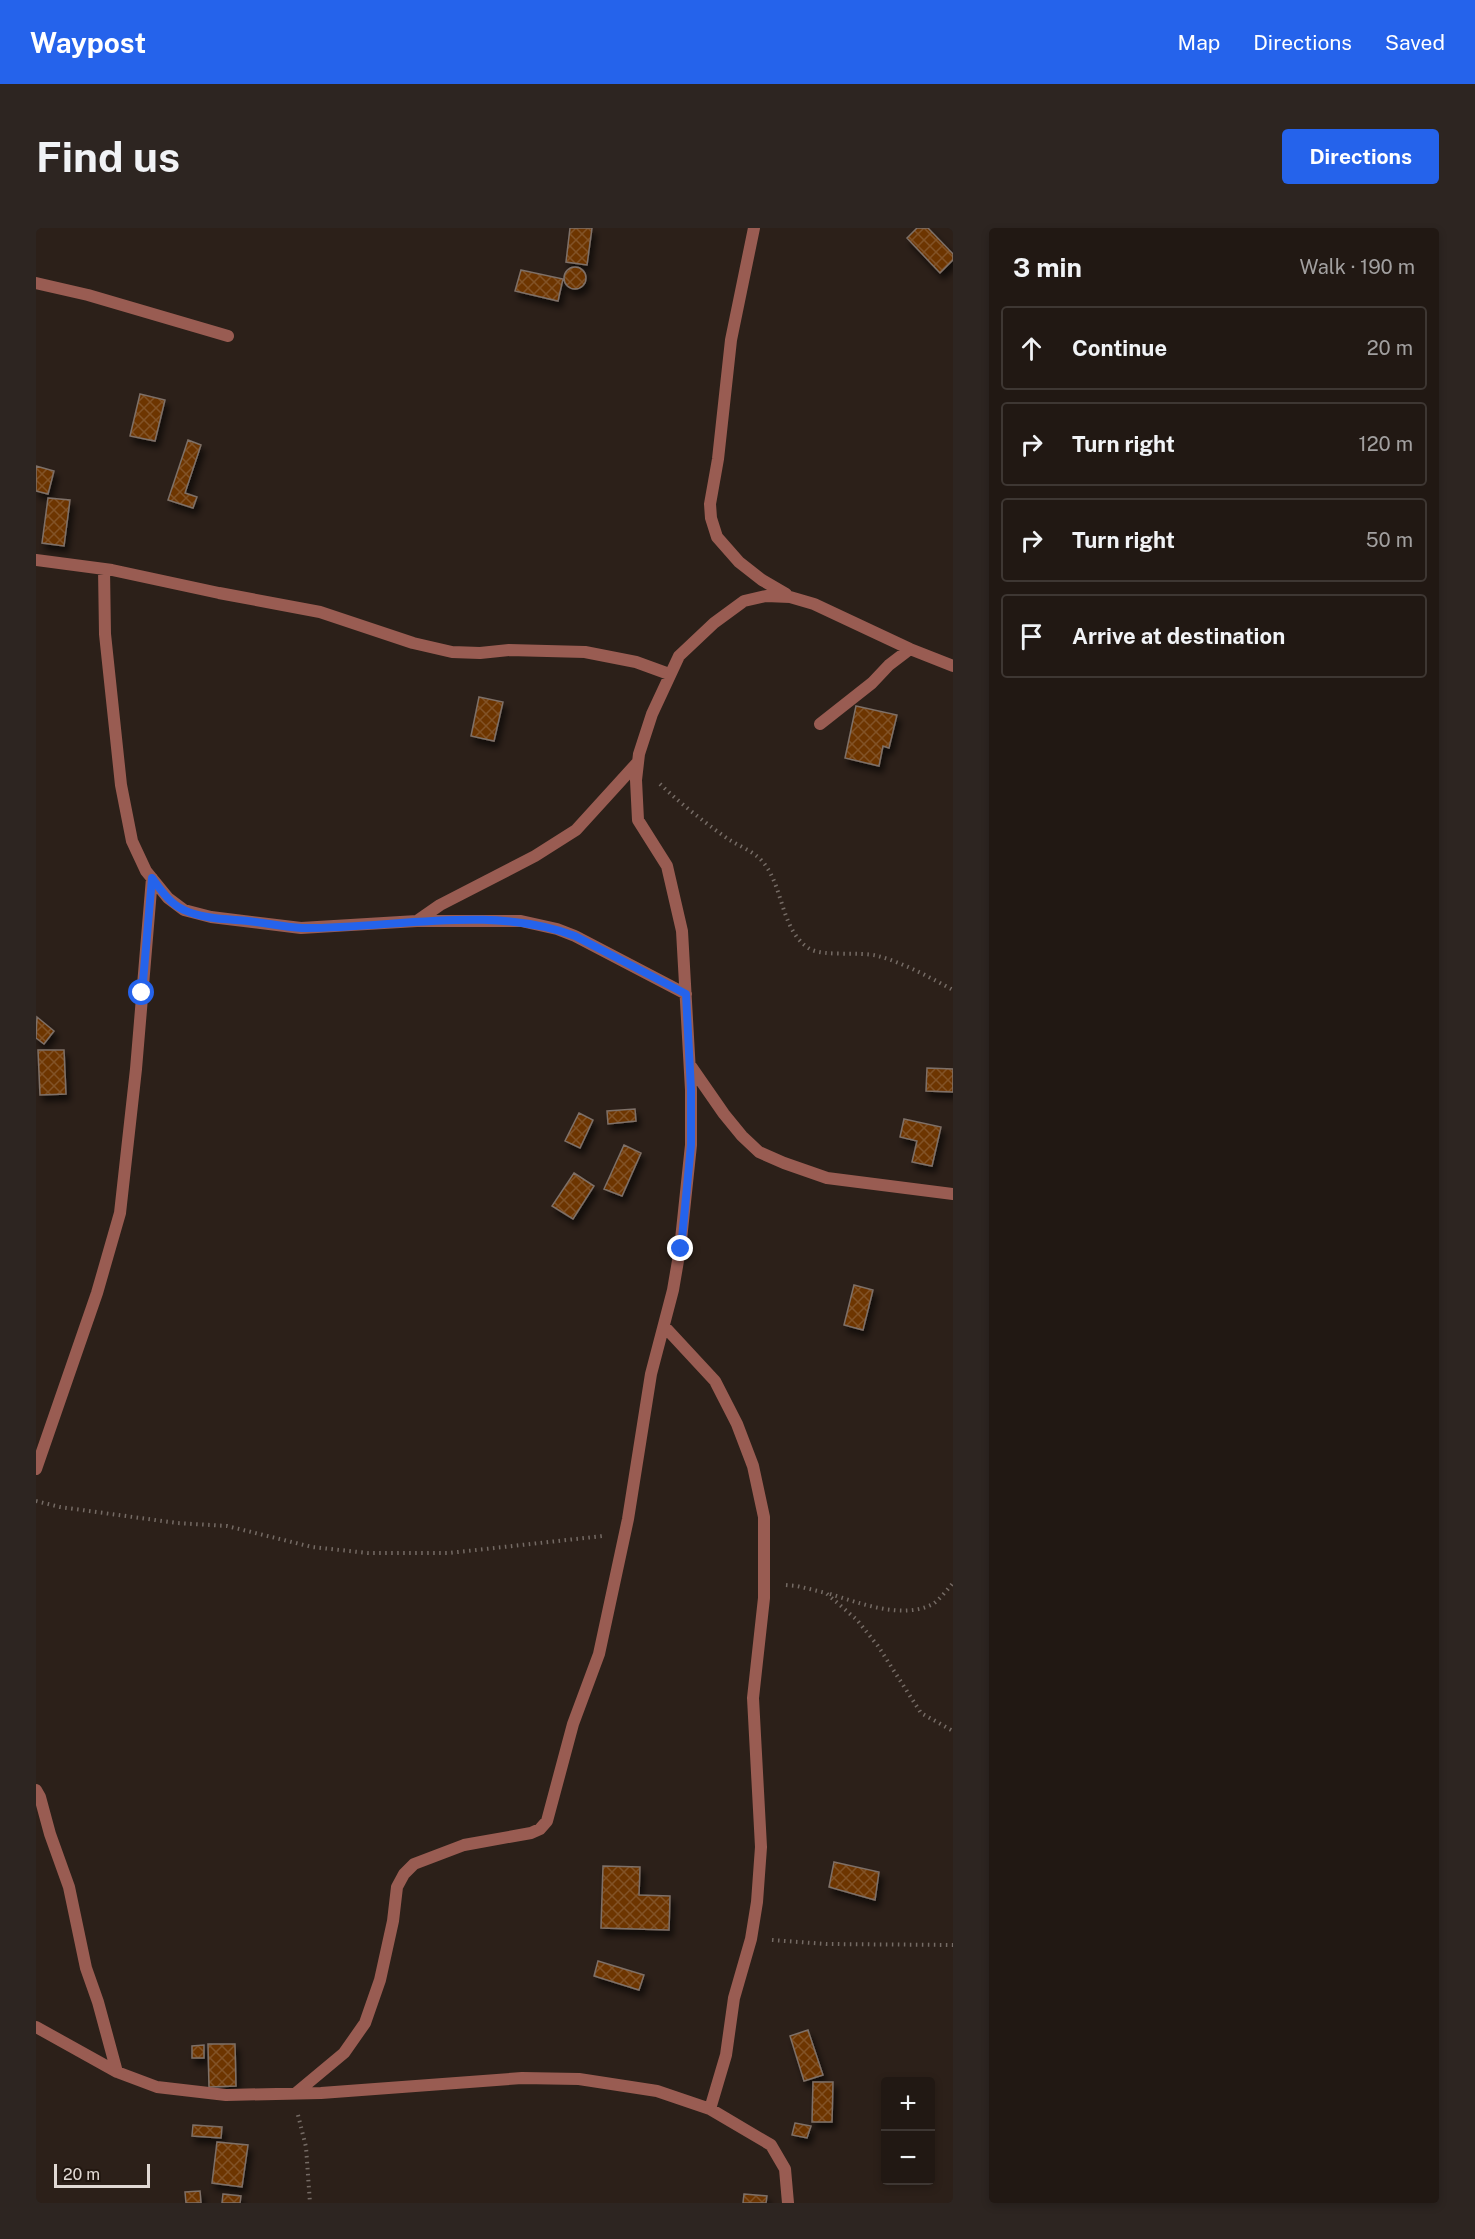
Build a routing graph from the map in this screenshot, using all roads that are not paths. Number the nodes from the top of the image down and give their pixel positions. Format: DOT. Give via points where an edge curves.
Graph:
graph roads {
  1 [pos="753,228"];
  2 [pos="36,283"];
  3 [pos="228,336"];
  4 [pos="36,560"];
  5 [pos="104,569"];
  6 [pos="790,597"];
  7 [pos="910,649"];
  8 [pos="953,666"];
  9 [pos="669,674"];
  10 [pos="820,724"];
  11 [pos="638,763"];
  12 [pos="152,878"];
  13 [pos="417,921"];
  14 [pos="686,994"];
  15 [pos="689,1064"];
  16 [pos="953,1194"];
  17 [pos="663,1326"];
  18 [pos="36,1469"];
  19 [pos="36,1791"];
  20 [pos="36,2027"];
  21 [pos="117,2072"];
  22 [pos="293,2093"];
  23 [pos="710,2109"];
  24 [pos="788,2203"];
  1 -- 6 [label="street" via="731,340 711,518 717,537 740,562"];
  2 -- 3 [label="street"];
  4 -- 5 [label="street"];
  5 -- 9 [label="street" via="320,612 452,652 585,652 636,662"];
  5 -- 12 [label="street" via="105,634 121,785 132,841"];
  6 -- 7 [label="street" via="831,611"];
  6 -- 9 [label="street" via="766,596 744,601 679,656"];
  7 -- 8 [label="street"];
  7 -- 10 [label="street"];
  9 -- 11 [label="street"];
  11 -- 13 [label="street" via="576,830"];
  11 -- 14 [label="street" via="638,820 667,866 682,931"];
  12 -- 13 [label="street" via="184,910 211,917 301,928"];
  12 -- 18 [label="street" via="120,1213 97,1293"];
  13 -- 14 [label="street" via="521,921 557,929"];
  14 -- 15 [label="street"];
  15 -- 16 [label="street" via="723,1114 759,1152 826,1178"];
  15 -- 17 [label="street" via="691,1145 681,1249"];
  17 -- 22 [label="street" via="599,1654 573,1724 547,1821 531,1833 464,1845 439,1854 414,1864 404,1874 397,1887 380,1980 365,2022 344,2053"];
  17 -- 23 [label="street" via="715,1381 753,1466 764,1517 764,1598 753,1679 761,1847 757,1902 734,1998 726,2055"];
  19 -- 21 [label="street" via="69,1887 86,1968"];
  20 -- 21 [label="street"];
  21 -- 22 [label="street" via="157,2086 226,2095"];
  22 -- 23 [label="street" via="522,2078 579,2079 657,2091"];
  23 -- 24 [label="street" via="771,2145 785,2169"];
}
